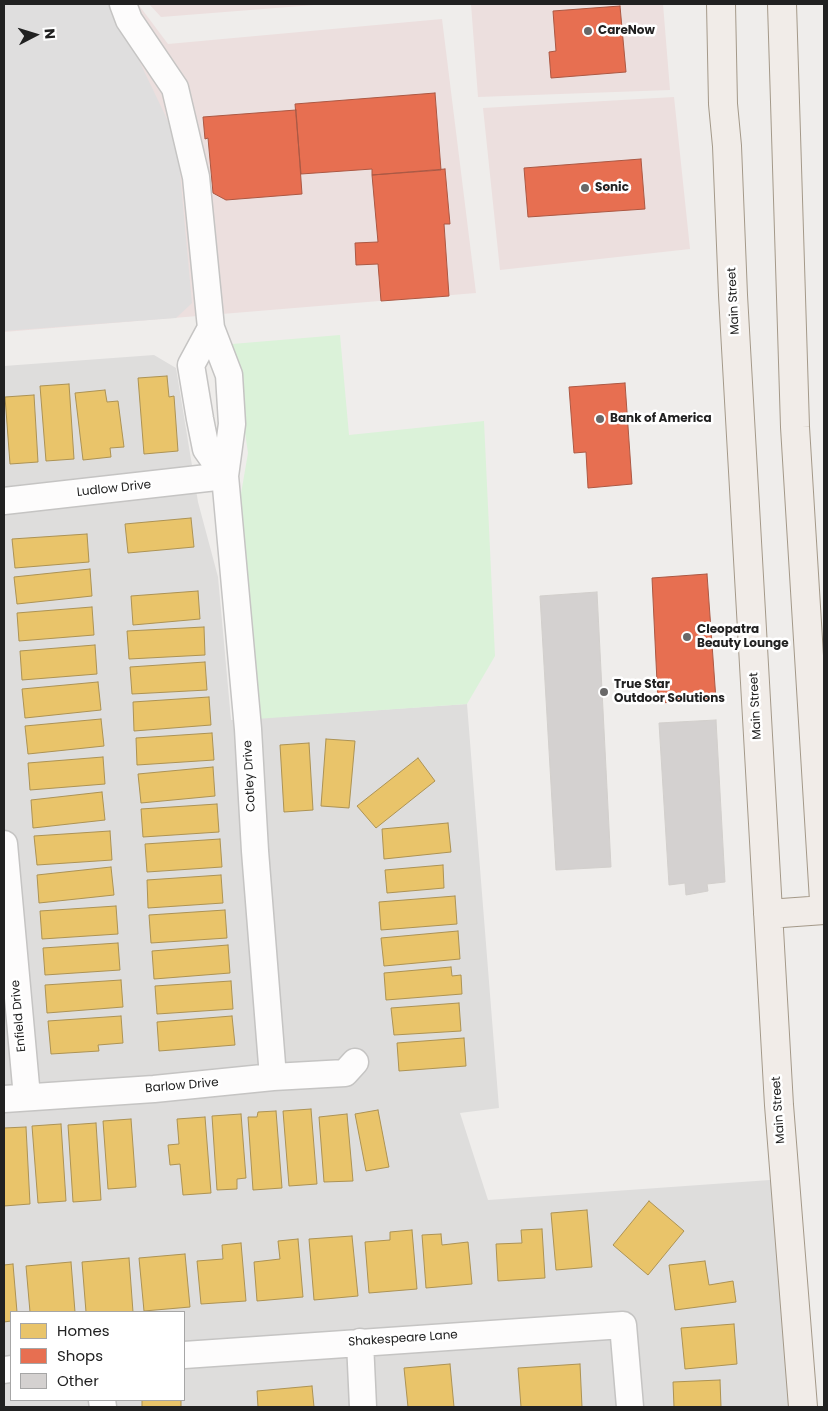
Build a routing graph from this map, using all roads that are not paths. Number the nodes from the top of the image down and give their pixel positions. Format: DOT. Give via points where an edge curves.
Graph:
graph roads {
  1 [pos="122,4"];
  2 [pos="721,4"];
  3 [pos="782,4"];
  4 [pos="211,328"];
  5 [pos="225,476"];
  6 [pos="4,501"];
  7 [pos="4,844"];
  8 [pos="824,899"];
  9 [pos="824,910"];
  10 [pos="768,914"];
  11 [pos="355,1062"];
  12 [pos="273,1077"];
  13 [pos="15,1098"];
  14 [pos="360,1342"];
  15 [pos="185,1355"];
  16 [pos="363,1407"];
  17 [pos="630,1407"];
  18 [pos="803,1407"];
  1 -- 4 [label="street" via="129,20 175,88 196,177"];
  2 -- 10 [label="main road, Main Street" via="723,104"];
  3 -- 8 [label="main road" via="795,427"];
  4 -- 5 [label="street, Cotley Drive" via="229,375 232,424"];
  4 -- 5 [label="street, Cotley Drive" via="191,365 206,449"];
  5 -- 6 [label="street, Ludlow Drive"];
  5 -- 12 [label="street, Cotley Drive" via="248,729"];
  7 -- 13 [label="street, Enfield Drive"];
  9 -- 10 [label="main road"];
  10 -- 18 [label="main road, Main Street" via="778,1105"];
  11 -- 12 [label="street, Barlow Drive" via="345,1073"];
  12 -- 13 [label="street, Barlow Drive"];
  14 -- 15 [label="street, Shakespeare Lane"];
  14 -- 16 [label="street"];
  14 -- 17 [label="street, Shakespeare Lane" via="623,1325"];
}
